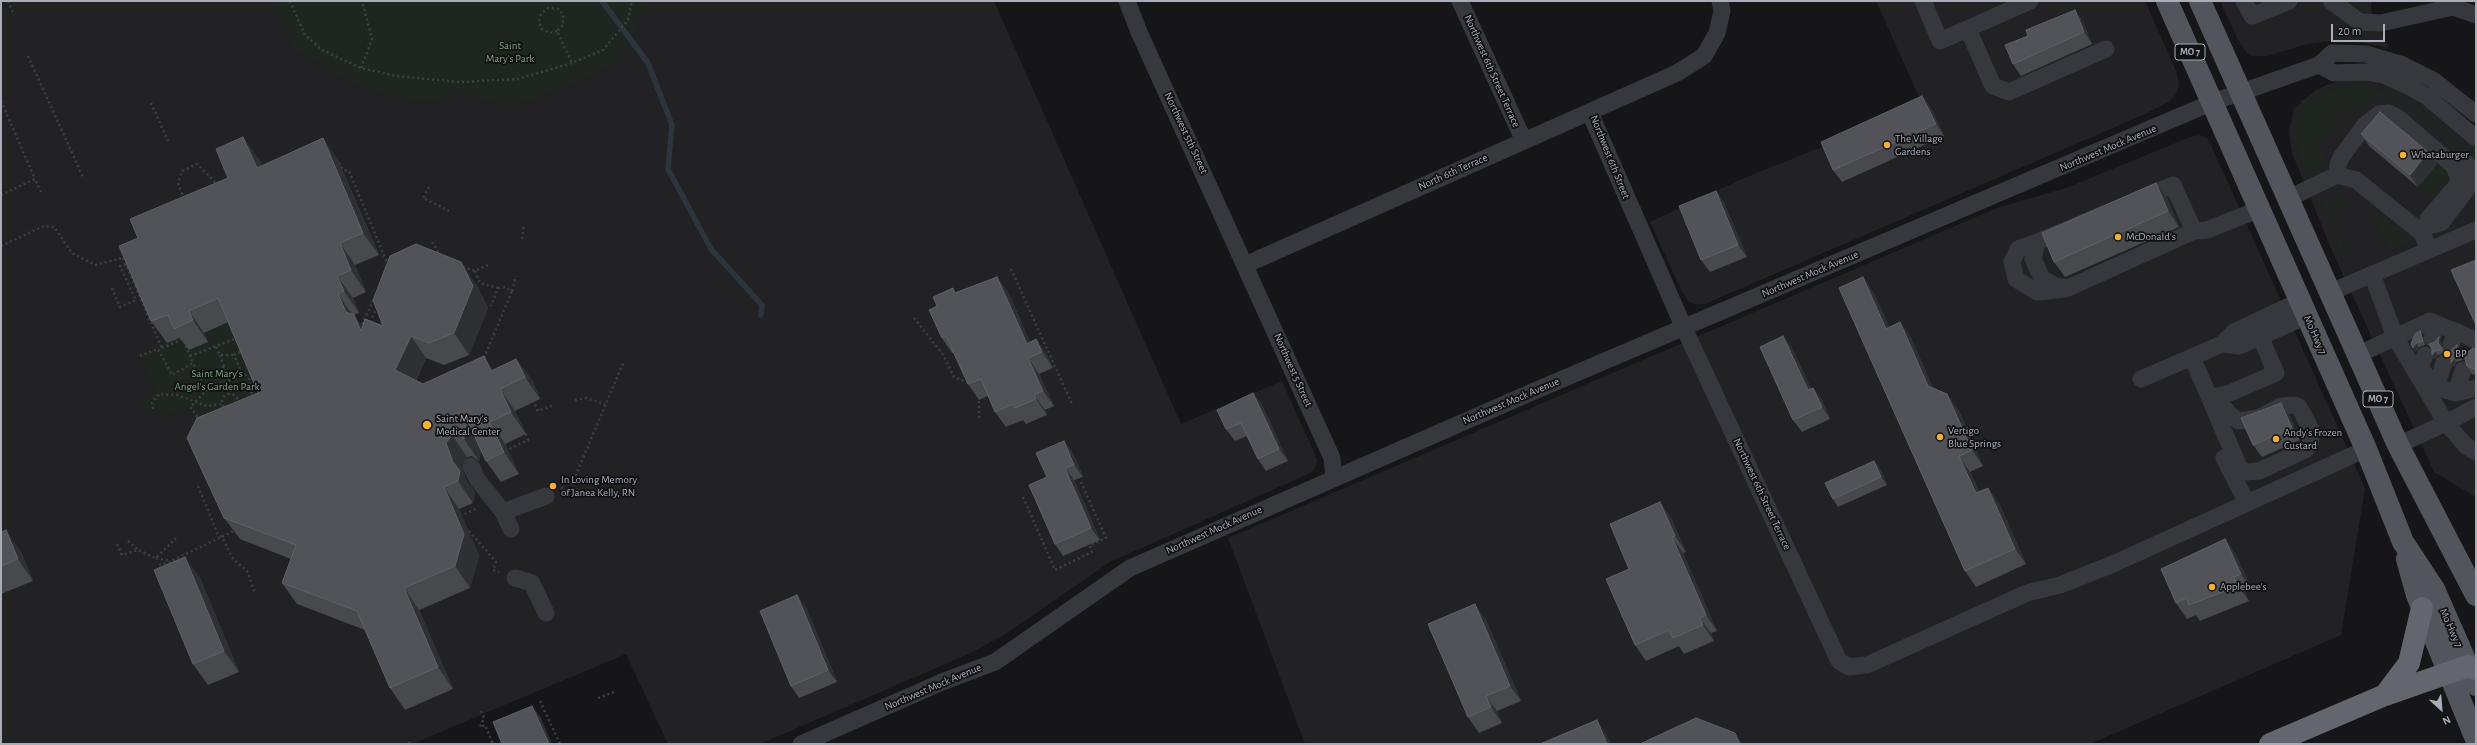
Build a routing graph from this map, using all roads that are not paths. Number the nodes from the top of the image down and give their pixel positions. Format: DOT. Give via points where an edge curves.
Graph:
graph roads {
  1 [pos="1128,1"];
  2 [pos="1460,1"];
  3 [pos="1720,1"];
  4 [pos="1924,1"];
  5 [pos="2030,1"];
  6 [pos="2167,1"];
  7 [pos="2200,1"];
  8 [pos="2244,1"];
  9 [pos="2289,1"];
  10 [pos="2335,2"];
  11 [pos="2476,15"];
  12 [pos="1968,28"];
  13 [pos="2106,49"];
  14 [pos="2319,65"];
  15 [pos="2239,91"];
  16 [pos="2213,102"];
  17 [pos="1590,113"];
  18 [pos="2476,114"];
  19 [pos="2476,138"];
  20 [pos="1524,141"];
  21 [pos="2337,175"];
  22 [pos="2289,198"];
  23 [pos="2260,209"];
  24 [pos="2425,230"];
  25 [pos="2476,230"];
  26 [pos="2194,231"];
  27 [pos="2037,242"];
  28 [pos="2429,249"];
  29 [pos="1245,265"];
  30 [pos="2372,274"];
  31 [pos="2068,288"];
  32 [pos="2331,292"];
  33 [pos="2304,308"];
  34 [pos="1684,328"];
  35 [pos="2260,336"];
  36 [pos="2395,337"];
  37 [pos="2222,344"];
  38 [pos="2473,344"];
  39 [pos="2359,354"];
  40 [pos="2192,356"];
  41 [pos="2425,356"];
  42 [pos="2444,363"];
  43 [pos="2463,370"];
  44 [pos="2141,379"];
  45 [pos="2476,388"];
  46 [pos="2446,390"];
  47 [pos="2210,398"];
  48 [pos="2476,407"];
  49 [pos="2442,417"];
  50 [pos="2398,445"];
  51 [pos="2366,449"];
  52 [pos="2476,452"];
  53 [pos="471,466"];
  54 [pos="1334,478"];
  55 [pos="552,492"];
  56 [pos="2247,503"];
  57 [pos="503,512"];
  58 [pos="512,529"];
  59 [pos="2403,542"];
  60 [pos="515,578"];
  61 [pos="2476,595"];
  62 [pos="2422,608"];
  63 [pos="546,613"];
  64 [pos="2447,673"];
  65 [pos="2473,673"];
  66 [pos="2385,695"];
  67 [pos="2476,739"];
  68 [pos="801,744"];
  69 [pos="2270,744"];
  1 -- 29 [label="street, Northwest 5th Street" via="1139,32"];
  2 -- 20 [label="street, Northwest 6th Street Terrace"];
  3 -- 17 [label="street, Northwest 6th Street" via="1722,11 1717,33 1704,56 1677,73"];
  4 -- 12 [label="street" via="1940,41"];
  5 -- 12 [label="street"];
  6 -- 16 [label="main road, Mo Hwy 7 / MO 7"];
  7 -- 15 [label="main road, MO 7"];
  8 -- 9 [label="street" via="2252,16"];
  10 -- 11 [label="street" via="2360,22 2381,23 2453,7"];
  12 -- 13 [label="street" via="1993,86 2009,92"];
  14 -- 15 [label="street, Northwest Mock Avenue"];
  14 -- 18 [label="street" via="2332,53 2348,52 2384,58 2433,80"];
  14 -- 19 [label="street" via="2334,73 2365,72 2383,75 2406,85 2426,96"];
  15 -- 16 [label="street, Northwest Mock Avenue"];
  15 -- 22 [label="main road, MO 7"];
  16 -- 23 [label="main road, Mo Hwy 7 / MO 7"];
  16 -- 34 [label="street, Northwest Mock Avenue"];
  17 -- 20 [label="street, North 6th Terrace"];
  17 -- 34 [label="street, Northwest 6th Street"];
  20 -- 29 [label="street, North 6th Terrace"];
  21 -- 22 [label="street"];
  21 -- 24 [label="street" via="2356,180"];
  21 -- 24 [label="street" via="2342,156 2364,126 2384,113 2397,117 2454,166 2458,182 2428,219"];
  22 -- 32 [label="main road, MO 7"];
  23 -- 26 [label="street" via="2207,230"];
  23 -- 33 [label="main road, Mo Hwy 7 / MO 7"];
  24 -- 28 [label="street"];
  25 -- 28 [label="street"];
  26 -- 27 [label="street" via="2173,184"];
  26 -- 31 [label="street"];
  27 -- 31 [label="street" via="2033,259 2042,278 2055,286"];
  27 -- 31 [label="street" via="2011,248 2016,278 2037,292"];
  28 -- 30 [label="street"];
  29 -- 54 [label="street, Northwest 5 Street" via="1332,458"];
  30 -- 32 [label="street"];
  30 -- 36 [label="street"];
  32 -- 39 [label="main road, MO 7"];
  33 -- 35 [label="street"];
  33 -- 37 [label="street" via="2234,332"];
  33 -- 51 [label="main road, Mo Hwy 7 / MO 7"];
  34 -- 54 [label="street, Northwest Mock Avenue"];
  34 -- 56 [label="street, Northwest 6th Street Terrace" via="1839,661 1849,667 1867,665 2027,593 2060,585"];
  35 -- 37 [label="street" via="2239,346"];
  35 -- 47 [label="street" via="2276,374 2230,394"];
  36 -- 38 [label="street" via="2430,321 2434,331"];
  36 -- 39 [label="street"];
  36 -- 49 [label="street"];
  37 -- 40 [label="street"];
  39 -- 50 [label="main road, MO 7"];
  40 -- 44 [label="street"];
  40 -- 47 [label="street"];
  41 -- 46 [label="street" via="2420,368"];
  42 -- 46 [label="street"];
  43 -- 46 [label="street"];
  45 -- 46 [label="street"];
  46 -- 49 [label="street"];
  47 -- 47 [label="street" via="2237,465 2243,471 2259,471 2305,450 2312,440 2312,431 2299,407 2281,406 2258,418 2238,421"];
  47 -- 56 [label="street" via="2206,418 2235,483"];
  48 -- 49 [label="street"];
  49 -- 50 [label="street"];
  49 -- 52 [label="street" via="2466,446"];
  50 -- 61 [label="main road, MO 7"];
  51 -- 56 [label="street"];
  51 -- 59 [label="main road, Mo Hwy 7 / MO 7"];
  53 -- 57 [label="street" via="477,479"];
  54 -- 68 [label="street, Northwest Mock Avenue" via="1130,568 995,662 942,682"];
  55 -- 57 [label="street"];
  57 -- 58 [label="street"];
  59 -- 62 [label="main road, MO 7"];
  59 -- 65 [label="main road, Mo Hwy 7 / MO 7" via="2434,589"];
  60 -- 63 [label="street" via="532,582"];
  62 -- 64 [label="main road, MO 7"];
  62 -- 66 [label="highway" via="2409,663"];
  64 -- 65 [label="highway"];
  64 -- 66 [label="highway"];
  64 -- 67 [label="main road, MO 7"];
  66 -- 69 [label="highway"];
}
